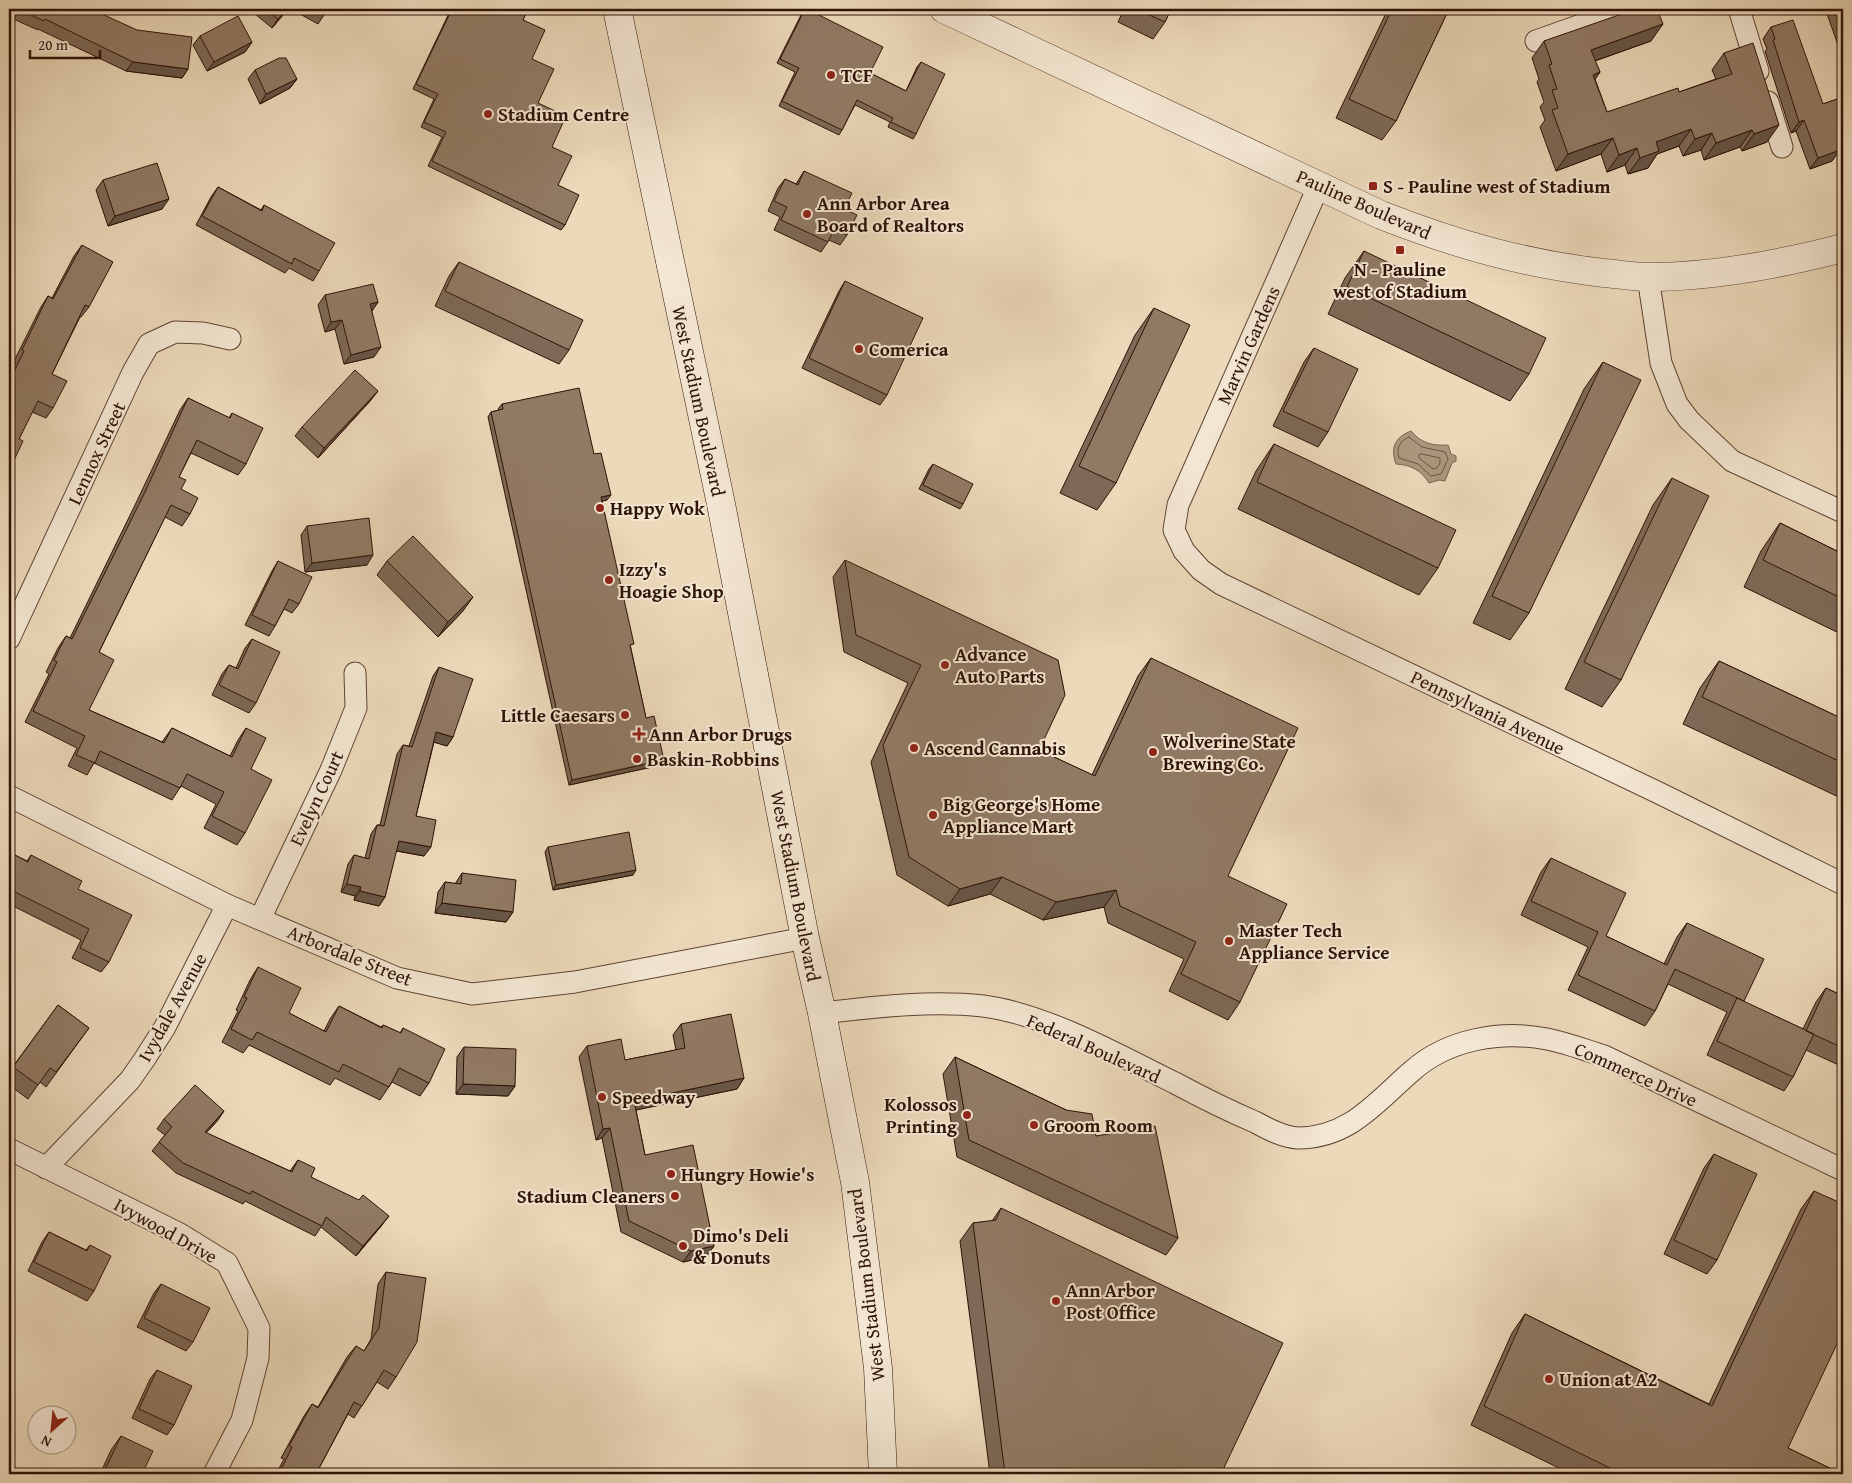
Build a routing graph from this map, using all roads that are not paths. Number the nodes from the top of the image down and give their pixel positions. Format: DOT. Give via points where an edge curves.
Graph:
graph roads {
  1 [pos="617,9"];
  2 [pos="944,9"];
  3 [pos="1626,9"];
  4 [pos="1739,9"];
  5 [pos="1536,41"];
  6 [pos="1782,148"];
  7 [pos="1319,185"];
  8 [pos="1843,248"];
  9 [pos="1648,277"];
  10 [pos="230,339"];
  11 [pos="1178,505"];
  12 [pos="1843,512"];
  13 [pos="9,639"];
  14 [pos="355,673"];
  15 [pos="9,796"];
  16 [pos="1843,884"];
  17 [pos="227,905"];
  18 [pos="260,919"];
  19 [pos="805,938"];
  20 [pos="822,1013"];
  21 [pos="1324,1134"];
  22 [pos="9,1149"];
  23 [pos="46,1168"];
  24 [pos="1843,1170"];
  25 [pos="214,1474"];
  26 [pos="883,1474"];
  1 -- 19 [label="main road, West Stadium Boulevard" via="721,504"];
  2 -- 7 [label="main road, Pauline Boulevard"];
  3 -- 5 [label="street"];
  4 -- 6 [label="street"];
  7 -- 9 [label="main road, Pauline Boulevard" via="1381,216 1480,249 1571,269"];
  7 -- 11 [label="street, Marvin Gardens"];
  8 -- 9 [label="main road, Pauline Boulevard" via="1726,272"];
  9 -- 12 [label="street" via="1660,363 1677,404 1689,420 1732,461"];
  10 -- 13 [label="street, Lennox Street" via="203,333 175,332 149,344"];
  11 -- 16 [label="street, Pennsylvania Avenue" via="1174,530 1184,551 1201,570 1221,584"];
  14 -- 18 [label="street, Evelyn Court" via="356,708 331,770"];
  15 -- 17 [label="street, Arbordale Street"];
  17 -- 18 [label="street, Arbordale Street"];
  17 -- 23 [label="street, Ivydale Avenue" via="165,1027 144,1060 130,1080"];
  18 -- 19 [label="street, Arbordale Street" via="398,978 472,994 575,982"];
  19 -- 20 [label="main road, West Stadium Boulevard"];
  20 -- 21 [label="street, Federal Boulevard" via="942,1003 985,1006 1045,1023 1078,1037 1278,1133 1297,1138"];
  20 -- 26 [label="main road, West Stadium Boulevard" via="855,1182 878,1368"];
  21 -- 24 [label="street, Commerce Drive" via="1350,1125 1371,1110 1414,1069 1443,1051 1474,1039 1523,1036 1547,1039 1604,1056"];
  22 -- 23 [label="street, Ivywood Drive"];
  23 -- 25 [label="street, Ivywood Drive" via="180,1234 227,1263 258,1328 258,1358 242,1420"];
}
